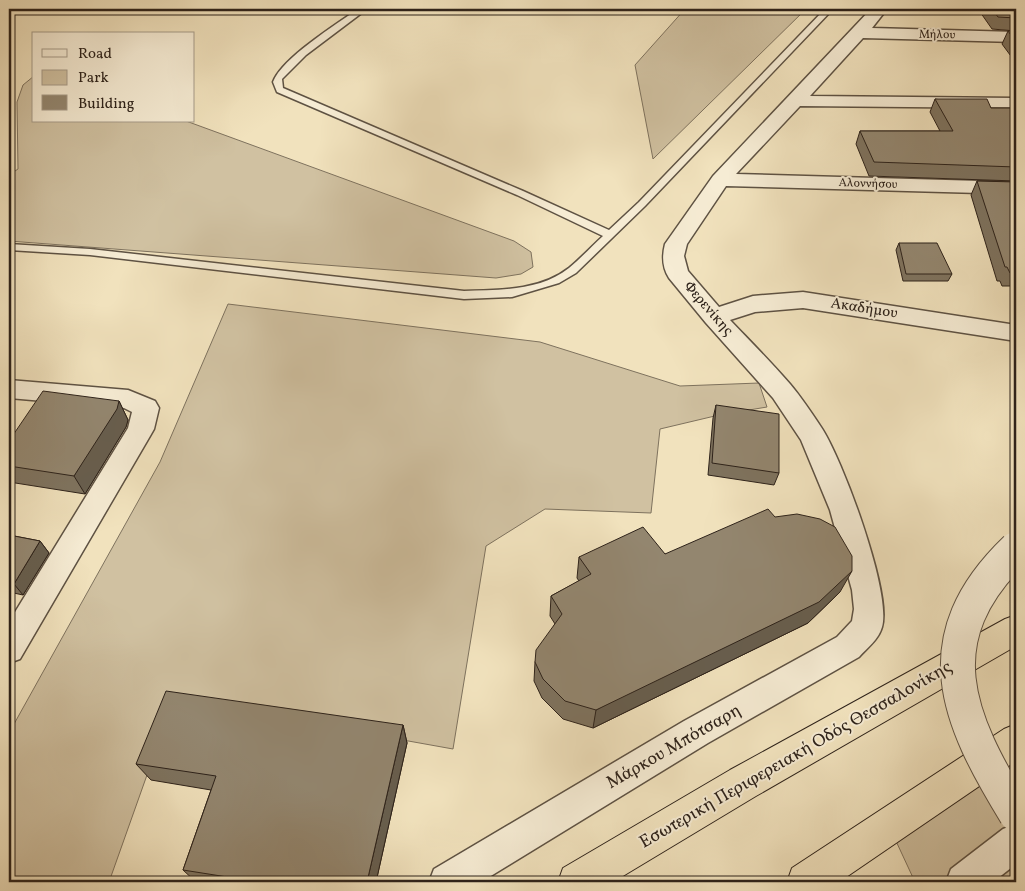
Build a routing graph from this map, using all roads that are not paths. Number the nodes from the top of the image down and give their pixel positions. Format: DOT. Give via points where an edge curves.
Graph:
graph roads {
  1 [pos="363,9"];
  2 [pos="829,9"];
  3 [pos="879,9"];
  4 [pos="859,33"];
  5 [pos="1016,37"];
  6 [pos="793,101"];
  7 [pos="1016,103"];
  8 [pos="720,180"];
  9 [pos="1016,188"];
  10 [pos="610,235"];
  11 [pos="9,247"];
  12 [pos="714,316"];
  13 [pos="1016,333"];
  14 [pos="9,389"];
  15 [pos="1016,549"];
  16 [pos="867,590"];
  17 [pos="1016,630"];
  18 [pos="9,649"];
  19 [pos="1016,741"];
  20 [pos="1016,814"];
  21 [pos="1016,842"];
  22 [pos="447,882"];
  23 [pos="577,882"];
  24 [pos="806,882"];
  25 [pos="964,882"];
  1 -- 10 [label="lane" via="294,60 278,78 280,90"];
  2 -- 10 [label="lane"];
  3 -- 4 [label="street, Φερενίκης"];
  4 -- 5 [label="street, Μήλου"];
  4 -- 6 [label="street, Φερενίκης"];
  6 -- 7 [label="street"];
  6 -- 8 [label="street, Φερενίκης"];
  8 -- 9 [label="street, Αλοννήσου"];
  8 -- 12 [label="street, Φερενίκης" via="676,244 673,256 677,273"];
  10 -- 11 [label="lane" via="572,271 555,281 512,293 464,295 100,254"];
  12 -- 13 [label="street, Ακαδήμου" via="752,304 803,300"];
  12 -- 16 [label="street, Φερενίκης" via="782,391 813,436 844,510"];
  14 -- 18 [label="street" via="128,399 146,408 141,428"];
  15 -- 20 [label="street, bridge" via="992,574 973,603 959,644 958,663 958,682 967,719"];
  16 -- 22 [label="street, Μάρκου Μπότσαρη" via="867,627 848,647 696,732"];
  17 -- 23 [label="highway, Εσωτερική Περιφερειακή Οδός Θεσσαλονίκης" via="743,782"];
  19 -- 24 [label="highway"];
  21 -- 25 [label="street"];
}
